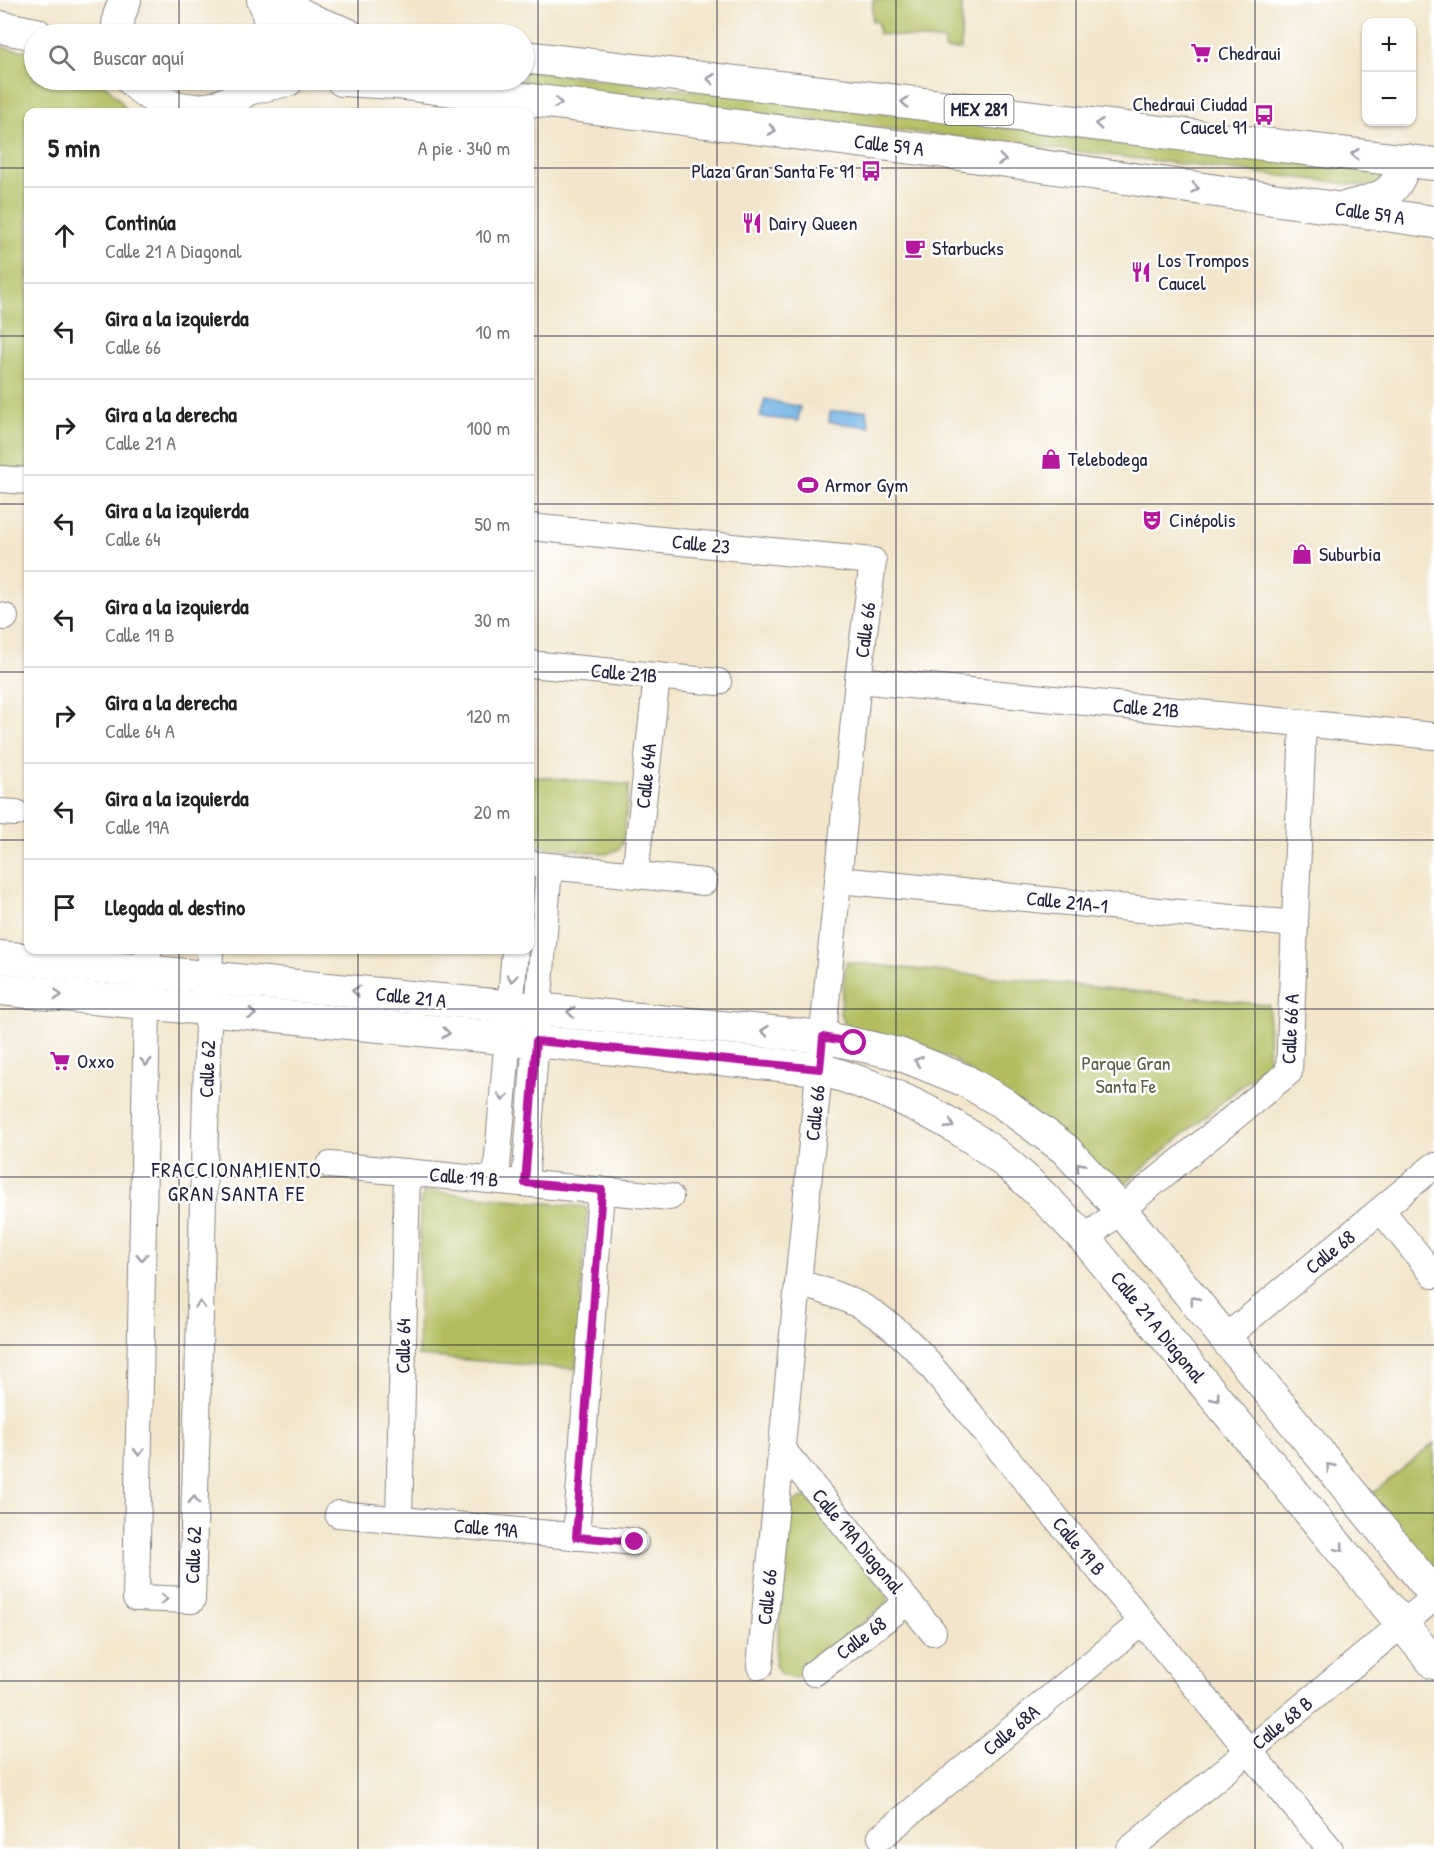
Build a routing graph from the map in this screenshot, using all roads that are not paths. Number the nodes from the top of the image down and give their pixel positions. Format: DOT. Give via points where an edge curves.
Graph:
graph roads {
  1 [pos="125,0"];
  2 [pos="263,0"];
  3 [pos="273,0"];
  4 [pos="118,24"];
  5 [pos="269,24"];
  6 [pos="321,24"];
  7 [pos="0,27"];
  8 [pos="24,32"];
  9 [pos="534,58"];
  10 [pos="140,90"];
  11 [pos="452,90"];
  12 [pos="245,93"];
  13 [pos="178,108"];
  14 [pos="209,108"];
  15 [pos="1420,162"];
  16 [pos="1341,209"];
  17 [pos="1434,222"];
  18 [pos="0,479"];
  19 [pos="24,481"];
  20 [pos="534,527"];
  21 [pos="873,561"];
  22 [pos="534,664"];
  23 [pos="657,676"];
  24 [pos="858,680"];
  25 [pos="718,682"];
  26 [pos="1303,723"];
  27 [pos="1434,736"];
  28 [pos="539,865"];
  29 [pos="635,875"];
  30 [pos="838,880"];
  31 [pos="704,882"];
  32 [pos="534,913"];
  33 [pos="1295,924"];
  34 [pos="516,954"];
  35 [pos="530,954"];
  36 [pos="0,957"];
  37 [pos="148,960"];
  38 [pos="210,963"];
  39 [pos="0,989"];
  40 [pos="147,1004"];
  41 [pos="524,1008"];
  42 [pos="209,1010"];
  43 [pos="823,1037"];
  44 [pos="522,1040"];
  45 [pos="820,1069"];
  46 [pos="330,1165"];
  47 [pos="1434,1166"];
  48 [pos="407,1172"];
  49 [pos="496,1180"];
  50 [pos="525,1183"];
  51 [pos="602,1190"];
  52 [pos="670,1197"];
  53 [pos="1120,1209"];
  54 [pos="1381,1210"];
  55 [pos="1085,1239"];
  56 [pos="1434,1275"];
  57 [pos="798,1283"];
  58 [pos="1225,1338"];
  59 [pos="782,1449"];
  60 [pos="338,1514"];
  61 [pos="399,1520"];
  62 [pos="576,1537"];
  63 [pos="635,1542"];
  64 [pos="1434,1596"];
  65 [pos="908,1602"];
  66 [pos="1142,1622"];
  67 [pos="1402,1624"];
  68 [pos="933,1632"];
  69 [pos="1434,1663"];
  70 [pos="760,1666"];
  71 [pos="814,1673"];
  72 [pos="1248,1750"];
  73 [pos="881,1837"];
  74 [pos="1130,1849"];
  75 [pos="1329,1849"];
  1 -- 4 [label="main road"];
  2 -- 5 [label="main road"];
  3 -- 6 [label="main road"];
  7 -- 8 [label="main road"];
  15 -- 9 [label="main road, MEX 281, one-way"];
  10 -- 13 [label="main road" via="160,103"];
  11 -- 16 [label="main road, Calle 59 A / MEX 281, one-way" via="944,152"];
  12 -- 14 [label="main road"];
  15 -- 16 [label="main road" via="1378,199"];
  16 -- 17 [label="main road, Calle 59 A / MEX 281"];
  18 -- 19 [label="street"];
  20 -- 21 [label="street, Calle 23"];
  21 -- 24 [label="street, Calle 66"];
  22 -- 23 [label="street, Calle 21B"];
  23 -- 25 [label="street, Calle 21B"];
  23 -- 29 [label="street, Calle 64A"];
  24 -- 26 [label="street, Calle 21B"];
  24 -- 30 [label="street, Calle 66"];
  26 -- 27 [label="street, Calle 21B"];
  26 -- 33 [label="street, Calle 66 A"];
  28 -- 29 [label="street"];
  28 -- 32 [label="street"];
  29 -- 31 [label="street"];
  30 -- 33 [label="street, Calle 21A-1"];
  30 -- 43 [label="street, Calle 66"];
  33 -- 53 [label="street, Calle 66 A" via="1289,1072"];
  34 -- 41 [label="street, one-way"];
  35 -- 41 [label="street"];
  36 -- 37 [label="main road, Calle 21 A"];
  37 -- 38 [label="main road, Calle 21 A"];
  37 -- 40 [label="street, Calle 62"];
  41 -- 38 [label="main road, Calle 21 A, one-way"];
  38 -- 42 [label="street, Calle 62"];
  39 -- 40 [label="main road, Calle 21 A, one-way"];
  40 -- 42 [label="main road, Calle 21 A"];
  40 -- 42 [label="street, Calle 62, one-way" via="136,1598 192,1600"];
  43 -- 41 [label="main road, Calle 21 A, one-way"];
  41 -- 44 [label="street"];
  42 -- 44 [label="main road, Calle 21 A, one-way"];
  43 -- 45 [label="street, Calle 66"];
  53 -- 43 [label="main road, one-way" via="1065,1149 966,1081 899,1054"];
  44 -- 45 [label="main road, Calle 21 A"];
  44 -- 49 [label="street, one-way"];
  44 -- 50 [label="street"];
  45 -- 55 [label="main road, Calle 21 A Diagonal, one-way" via="901,1097 978,1141 1026,1180"];
  45 -- 57 [label="street, Calle 66"];
  46 -- 48 [label="street, Calle 19 B"];
  47 -- 54 [label="street, Calle 68"];
  48 -- 49 [label="street, Calle 19 B"];
  48 -- 61 [label="street, Calle 64"];
  49 -- 50 [label="street, Calle 19 B"];
  50 -- 51 [label="street, Calle 19 B"];
  51 -- 52 [label="street, Calle 19 B"];
  51 -- 62 [label="street"];
  53 -- 55 [label="street, Calle 66 A"];
  58 -- 53 [label="main road, one-way"];
  54 -- 56 [label="street"];
  54 -- 58 [label="street, Calle 68"];
  55 -- 67 [label="main road, Calle 21 A Diagonal, one-way"];
  57 -- 59 [label="street, Calle 66"];
  57 -- 66 [label="street, Calle 19 B" via="860,1304 904,1336"];
  64 -- 58 [label="main road, one-way"];
  59 -- 65 [label="street, Calle 19A Diagonal"];
  59 -- 70 [label="street, Calle 66"];
  60 -- 61 [label="street, Calle 19A"];
  61 -- 62 [label="street, Calle 19A"];
  62 -- 63 [label="street, Calle 19A"];
  64 -- 67 [label="street, Calle 68 B"];
  65 -- 68 [label="street, Calle 19A Diagonal"];
  65 -- 71 [label="street, Calle 68"];
  66 -- 72 [label="street, Calle 19 B"];
  66 -- 73 [label="street, Calle 68A"];
  67 -- 69 [label="main road, Calle 21 A Diagonal"];
  67 -- 72 [label="street, Calle 68 B"];
  72 -- 74 [label="street, Calle 68 B"];
  72 -- 75 [label="street, Calle 19 B"];
}
